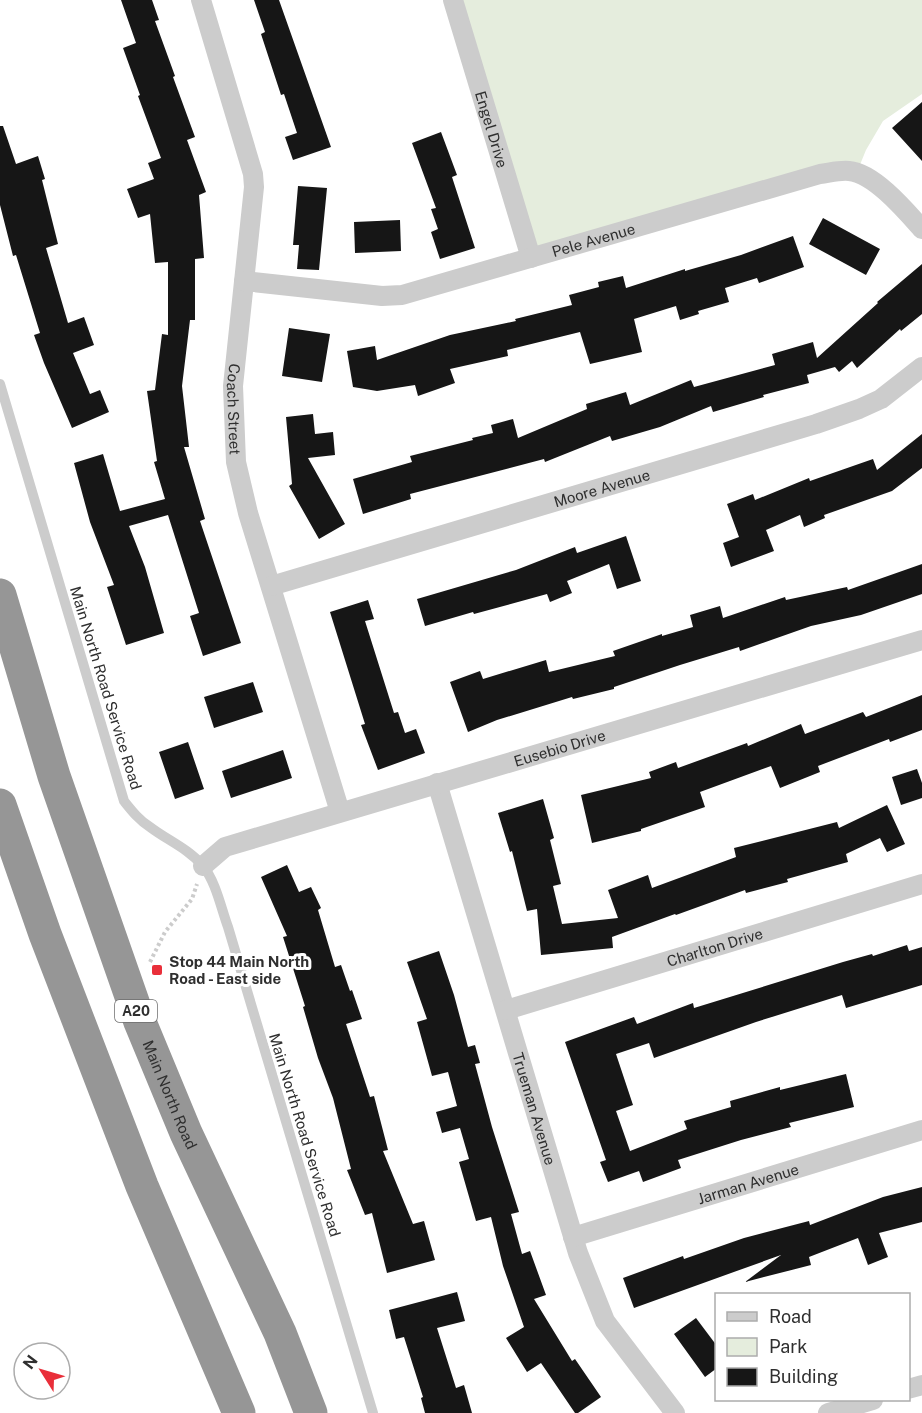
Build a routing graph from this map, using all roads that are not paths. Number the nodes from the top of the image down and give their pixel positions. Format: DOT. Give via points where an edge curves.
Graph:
graph roads {
  1 [pos="201,0"];
  2 [pos="453,0"];
  3 [pos="922,230"];
  4 [pos="531,258"];
  5 [pos="244,281"];
  6 [pos="922,367"];
  7 [pos="0,384"];
  8 [pos="271,586"];
  9 [pos="0,595"];
  10 [pos="922,640"];
  11 [pos="437,783"];
  12 [pos="0,805"];
  13 [pos="340,812"];
  14 [pos="203,866"];
  15 [pos="922,884"];
  16 [pos="506,1010"];
  17 [pos="922,1130"];
  18 [pos="573,1238"];
  19 [pos="870,1401"];
  20 [pos="239,1413"];
  21 [pos="311,1413"];
  22 [pos="373,1413"];
  23 [pos="675,1413"];
  24 [pos="828,1413"];
  1 -- 5 [label="street, Coach Street" via="253,174"];
  2 -- 4 [label="street, Engel Drive"];
  3 -- 4 [label="street, Pele Avenue" via="869,178 857,172 835,172"];
  4 -- 5 [label="street, Pele Avenue" via="402,295"];
  5 -- 8 [label="street, Coach Street" via="233,386 236,462"];
  6 -- 8 [label="street, Moore Avenue" via="881,399 816,424"];
  7 -- 14 [label="lane, Main North Road Service Road" via="124,801 134,815"];
  8 -- 13 [label="street, Coach Street"];
  9 -- 21 [label="highway, Main North Road / A20" via="54,776 140,1022 186,1133 280,1333"];
  10 -- 11 [label="street, Eusebio Drive"];
  11 -- 13 [label="street, Eusebio Drive"];
  11 -- 16 [label="street, Trueman Avenue"];
  12 -- 20 [label="highway" via="142,1186"];
  13 -- 14 [label="street, Eusebio Drive" via="225,847"];
  14 -- 22 [label="lane, Main North Road Service Road" via="228,927"];
  15 -- 16 [label="street, Charlton Drive"];
  16 -- 18 [label="street, Trueman Avenue"];
  17 -- 18 [label="street, Jarman Avenue"];
  18 -- 23 [label="street, Trueman Avenue" via="605,1321"];
  19 -- 24 [label="street"];
}
